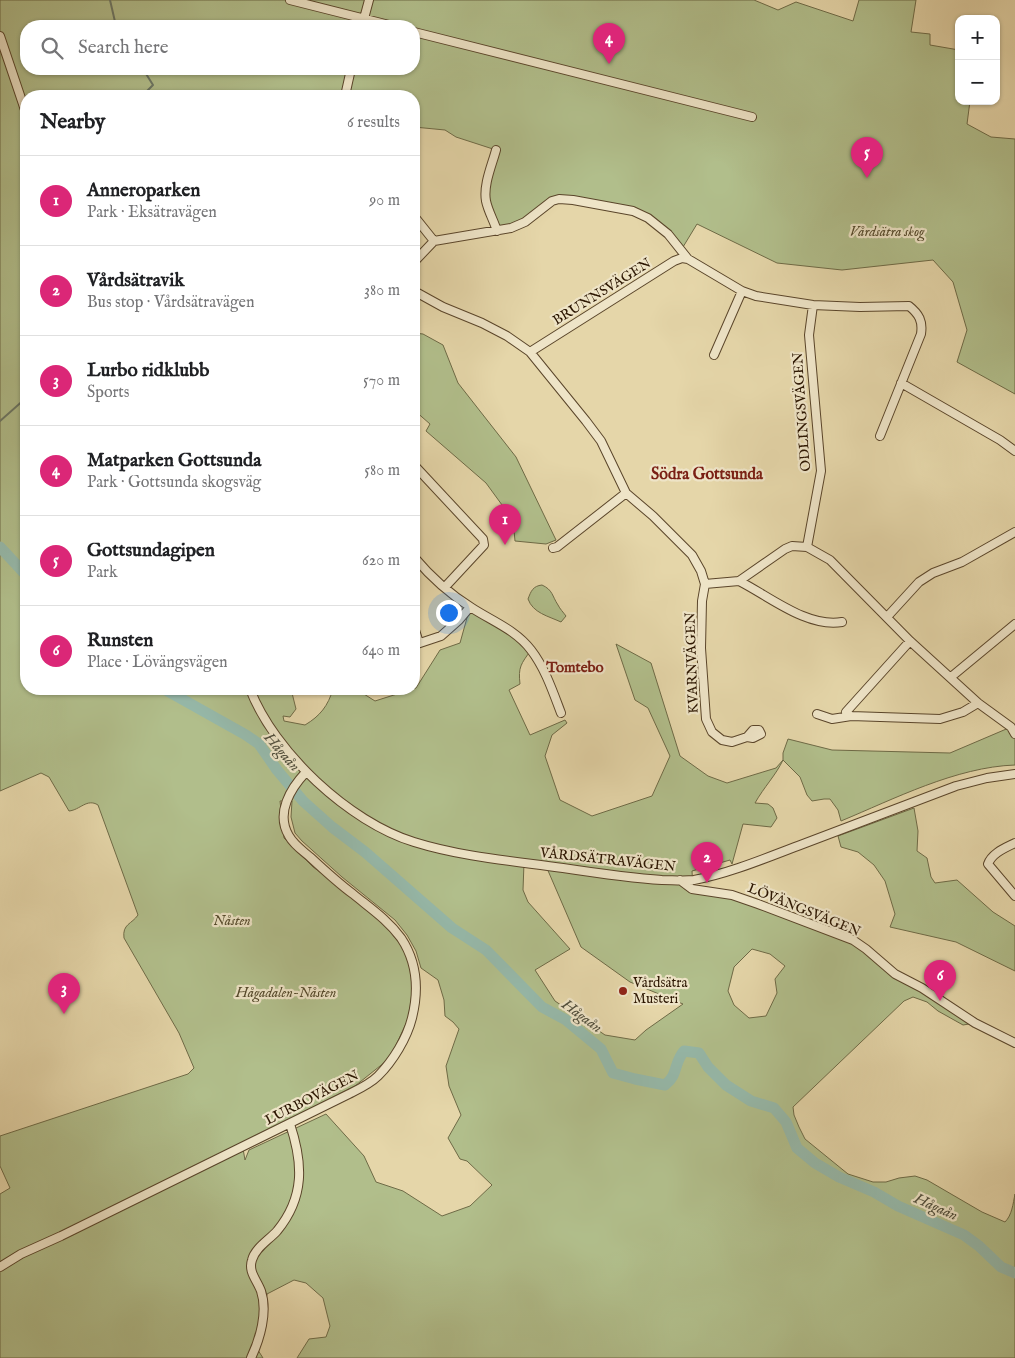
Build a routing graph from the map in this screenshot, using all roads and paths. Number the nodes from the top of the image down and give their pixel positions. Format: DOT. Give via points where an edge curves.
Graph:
graph roads {
  1 [pos="290,0"];
  2 [pos="369,0"];
  3 [pos="353,20"];
  4 [pos="364,20"];
  5 [pos="420,34"];
  6 [pos="0,36"];
  7 [pos="350,75"];
  8 [pos="346,90"];
  9 [pos="20,95"];
  10 [pos="752,117"];
  11 [pos="496,150"];
  12 [pos="420,224"];
  13 [pos="497,231"];
  14 [pos="434,241"];
  15 [pos="420,256"];
  16 [pos="688,258"];
  17 [pos="742,291"];
  18 [pos="420,294"];
  19 [pos="813,305"];
  20 [pos="530,352"];
  21 [pos="714,355"];
  22 [pos="901,383"];
  23 [pos="880,436"];
  24 [pos="1015,451"];
  25 [pos="420,471"];
  26 [pos="626,493"];
  27 [pos="1015,532"];
  28 [pos="807,547"];
  29 [pos="553,548"];
  30 [pos="420,563"];
  31 [pos="739,582"];
  32 [pos="705,584"];
  33 [pos="445,587"];
  34 [pos="470,607"];
  35 [pos="887,617"];
  36 [pos="842,622"];
  37 [pos="1015,624"];
  38 [pos="910,641"];
  39 [pos="420,642"];
  40 [pos="951,676"];
  41 [pos="253,695"];
  42 [pos="978,703"];
  43 [pos="562,713"];
  44 [pos="817,714"];
  45 [pos="851,716"];
  46 [pos="1015,734"];
  47 [pos="747,737"];
  48 [pos="306,772"];
  49 [pos="1015,774"];
  50 [pos="1015,843"];
  51 [pos="680,880"];
  52 [pos="1015,896"];
  53 [pos="1015,1043"];
  54 [pos="290,1124"];
  55 [pos="0,1267"];
  56 [pos="251,1358"];
  1 -- 3 [label="street"];
  2 -- 4 [label="street"];
  5 -- 10 [label="street"];
  6 -- 9 [label="street"];
  7 -- 8 [label="street"];
  11 -- 13 [label="street" via="486,195"];
  12 -- 14 [label="street"];
  13 -- 14 [label="street"];
  13 -- 16 [label="street" via="525,222 552,201 573,200 642,215 661,228"];
  14 -- 15 [label="street"];
  16 -- 17 [label="street"];
  16 -- 20 [label="street, BRUNNSVÄGEN" via="674,261"];
  17 -- 19 [label="street"];
  17 -- 21 [label="street"];
  18 -- 20 [label="street" via="502,333"];
  19 -- 22 [label="street" via="909,306 923,325"];
  19 -- 28 [label="street, ODLINGSVÄGEN" via="809,334 821,471"];
  20 -- 26 [label="street" via="601,441"];
  22 -- 23 [label="street"];
  22 -- 24 [label="street"];
  25 -- 33 [label="street" via="483,539 484,545"];
  26 -- 29 [label="street"];
  26 -- 32 [label="street" via="688,550"];
  27 -- 35 [label="street" via="962,562 933,572 919,582"];
  28 -- 31 [label="street" via="785,549"];
  28 -- 35 [label="street" via="838,568"];
  30 -- 33 [label="street"];
  31 -- 32 [label="street"];
  31 -- 36 [label="street" via="807,618 831,624"];
  32 -- 47 [label="street, KVARNVÄGEN" via="701,648 706,719 712,732 722,740 732,742"];
  33 -- 34 [label="street"];
  34 -- 39 [label="street" via="444,633"];
  34 -- 43 [label="street" via="507,628 531,650"];
  35 -- 38 [label="street"];
  37 -- 40 [label="street"];
  38 -- 40 [label="street"];
  38 -- 45 [label="street" via="846,712"];
  40 -- 42 [label="street"];
  41 -- 48 [label="street, VÅRDSÄTRAVÄGEN" via="279,740"];
  42 -- 45 [label="street" via="940,719"];
  42 -- 46 [label="street" via="1011,727"];
  44 -- 45 [label="street" via="832,719"];
  48 -- 51 [label="street, VÅRDSÄTRAVÄGEN" via="356,812 386,831 413,842 472,856 608,875"];
  48 -- 54 [label="street, LURBOVÄGEN" via="288,796 284,810 288,836 335,880 389,922 410,954 417,990 410,1026 378,1076"];
  49 -- 51 [label="street, VÅRDSÄTRAVÄGEN" via="956,786 750,864 693,880"];
  50 -- 52 [label="street" via="990,859 988,864"];
  51 -- 53 [label="street, LÖVÄNGSVÄGEN" via="692,889 758,904 853,940 896,974 975,1023"];
  54 -- 55 [label="street, LURBOVÄGEN"];
  54 -- 56 [label="street" via="300,1180 296,1198 287,1215 252,1258 250,1271 264,1304 262,1326"];
}
